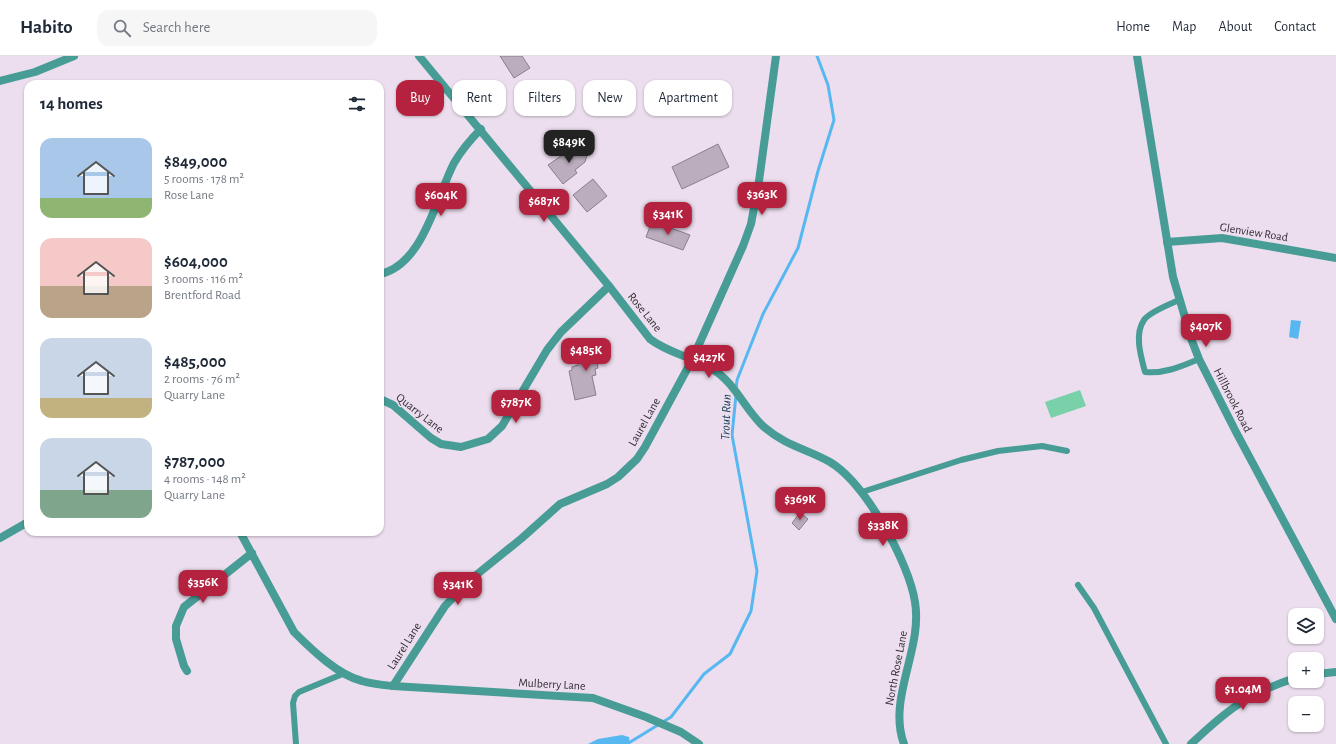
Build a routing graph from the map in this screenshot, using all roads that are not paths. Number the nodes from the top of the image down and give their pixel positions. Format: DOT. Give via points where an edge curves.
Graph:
graph roads {
  1 [pos="74,56"];
  2 [pos="419,56"];
  3 [pos="776,56"];
  4 [pos="1137,56"];
  5 [pos="0,81"];
  6 [pos="481,129"];
  7 [pos="1167,242"];
  8 [pos="1336,258"];
  9 [pos="384,273"];
  10 [pos="609,286"];
  11 [pos="1179,300"];
  12 [pos="1199,359"];
  13 [pos="692,360"];
  14 [pos="384,401"];
  15 [pos="1067,451"];
  16 [pos="862,492"];
  17 [pos="24,524"];
  18 [pos="242,536"];
  19 [pos="0,538"];
  20 [pos="252,553"];
  21 [pos="1078,585"];
  22 [pos="1336,619"];
  23 [pos="187,671"];
  24 [pos="1336,672"];
  25 [pos="345,673"];
  26 [pos="1324,673"];
  27 [pos="1288,680"];
  28 [pos="393,686"];
  29 [pos="296,744"];
  30 [pos="699,744"];
  31 [pos="904,744"];
  32 [pos="1166,744"];
  33 [pos="1191,744"];
  1 -- 5 [label="street" via="35,72"];
  2 -- 6 [label="street, Rose Lane"];
  3 -- 13 [label="street" via="751,224"];
  4 -- 7 [label="street, Hillbrook Road"];
  6 -- 9 [label="street" via="455,163 416,248 404,262"];
  6 -- 10 [label="street, Rose Lane"];
  7 -- 8 [label="street, Glenview Road" via="1222,238"];
  7 -- 11 [label="street, Hillbrook Road"];
  10 -- 13 [label="street, Rose Lane" via="650,339"];
  10 -- 14 [label="street, Quarry Lane" via="561,332 547,350 502,426 488,439 461,447 441,444 393,405"];
  11 -- 12 [label="street, Hillbrook Road"];
  11 -- 12 [label="lane" via="1144,320 1139,334 1140,355 1145,372 1154,373 1179,368"];
  12 -- 22 [label="street, Hillbrook Road"];
  13 -- 16 [label="street, North Rose Lane" via="712,369 733,388 762,425 773,434 791,446 830,462 848,475"];
  13 -- 28 [label="street, Laurel Lane" via="637,459 607,484 560,504 470,580 445,606"];
  15 -- 16 [label="lane" via="1042,446 998,451 961,460"];
  16 -- 31 [label="street, North Rose Lane" via="895,548 911,584 915,600 916,635 899,715 899,729"];
  17 -- 19 [label="street"];
  18 -- 20 [label="street, Laurel Lane"];
  20 -- 23 [label="street" via="184,607 176,626 176,639 179,654"];
  20 -- 25 [label="street, Laurel Lane" via="294,632 321,658"];
  21 -- 32 [label="lane" via="1094,608"];
  24 -- 26 [label="street"];
  25 -- 28 [label="street, Laurel Lane" via="361,681"];
  25 -- 29 [label="lane" via="295,696 293,702"];
  27 -- 33 [label="street" via="1237,704 1220,716"];
  28 -- 30 [label="street, Mulberry Lane" via="593,698 668,726"];
}
